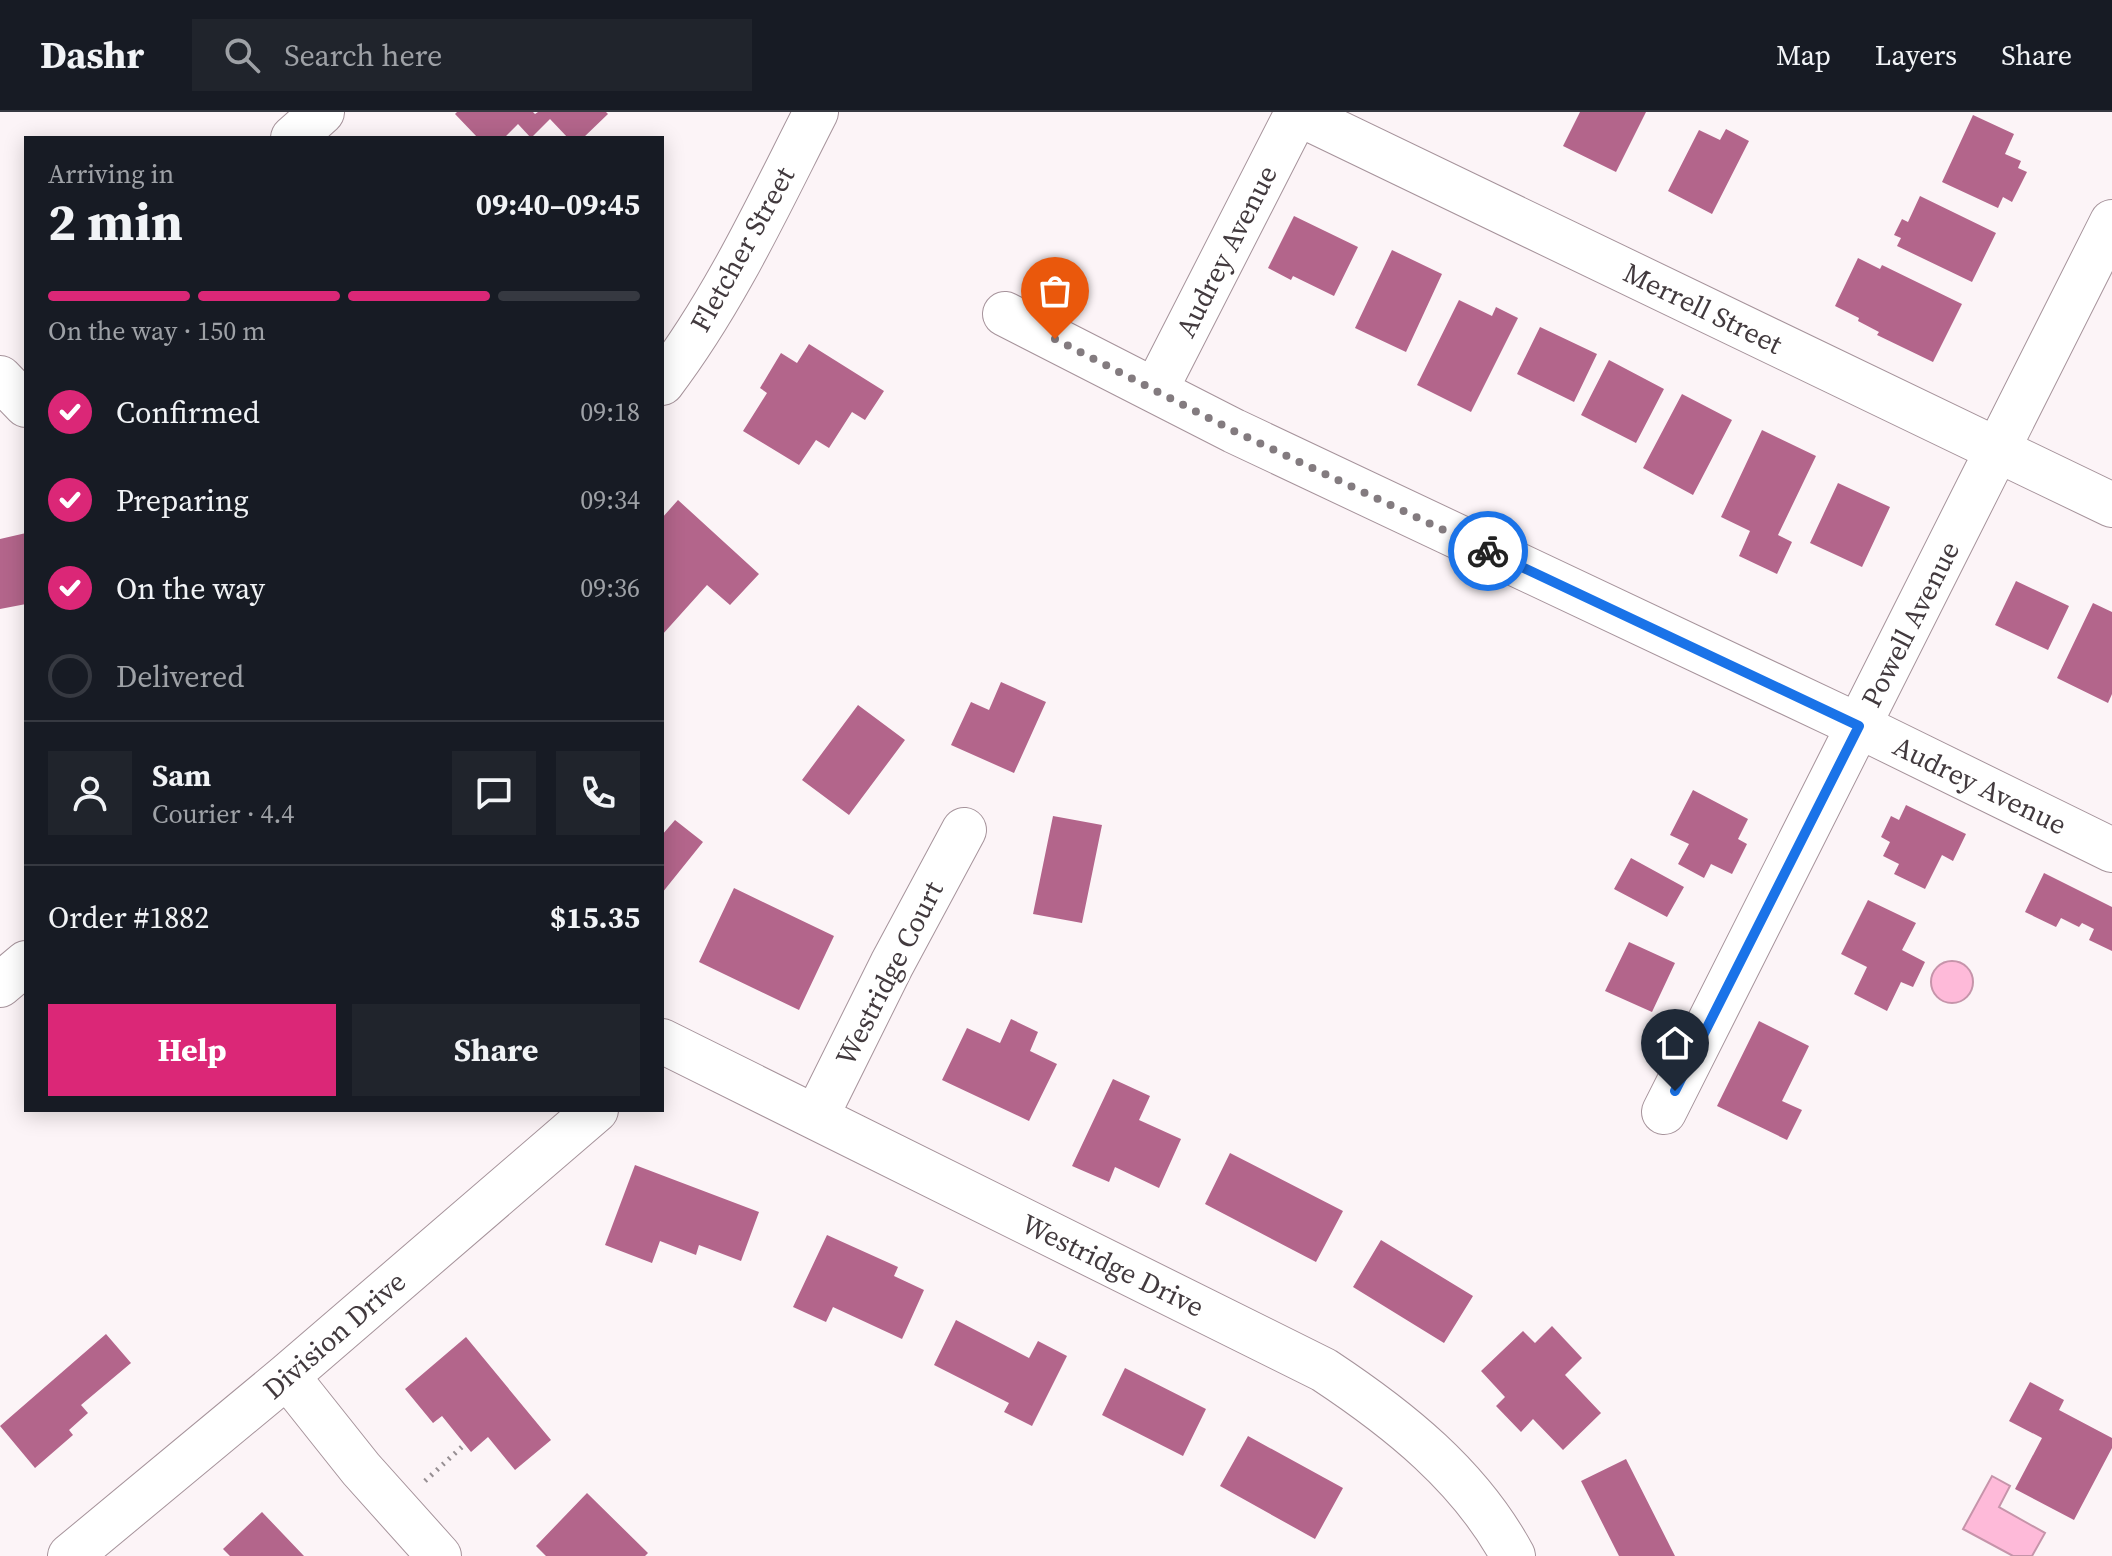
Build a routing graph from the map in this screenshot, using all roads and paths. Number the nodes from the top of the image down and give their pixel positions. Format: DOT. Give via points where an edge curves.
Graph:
graph roads {
  1 [pos="322,112"];
  2 [pos="816,112"];
  3 [pos="1296,112"];
  4 [pos="295,136"];
  5 [pos="2112,222"];
  6 [pos="1005,314"];
  7 [pos="664,380"];
  8 [pos="1156,389"];
  9 [pos="1997,450"];
  10 [pos="2112,505"];
  11 [pos="1859,726"];
  12 [pos="964,830"];
  13 [pos="2112,850"];
  14 [pos="24,965"];
  15 [pos="0,985"];
  16 [pos="665,1047"];
  17 [pos="594,1112"];
  18 [pos="1664,1112"];
  19 [pos="816,1117"];
  20 [pos="287,1376"];
  21 [pos="465,1444"];
  22 [pos="396,1508"];
  23 [pos="70,1556"];
  24 [pos="439,1556"];
  25 [pos="1513,1556"];
  1 -- 4 [label="street"];
  2 -- 7 [label="street, Fletcher Street" via="726,286"];
  3 -- 8 [label="street, Audrey Avenue"];
  3 -- 9 [label="street, Merrell Street"];
  5 -- 9 [label="street, Powell Avenue"];
  6 -- 8 [label="street, Audrey Avenue"];
  8 -- 11 [label="street, Audrey Avenue" via="1234,431"];
  9 -- 10 [label="street, Merrell Street"];
  9 -- 11 [label="street, Powell Avenue"];
  11 -- 13 [label="street, Audrey Avenue"];
  11 -- 18 [label="street, Powell Avenue"];
  12 -- 19 [label="street, Westridge Court"];
  14 -- 15 [label="street"];
  16 -- 19 [label="street, Westridge Drive"];
  17 -- 20 [label="street, Division Drive"];
  19 -- 25 [label="street, Westridge Drive" via="1324,1370 1421,1442 1467,1490"];
  20 -- 22 [label="street"];
  20 -- 23 [label="street, Division Drive"];
  21 -- 22 [label="path"];
  22 -- 24 [label="street"];
}
